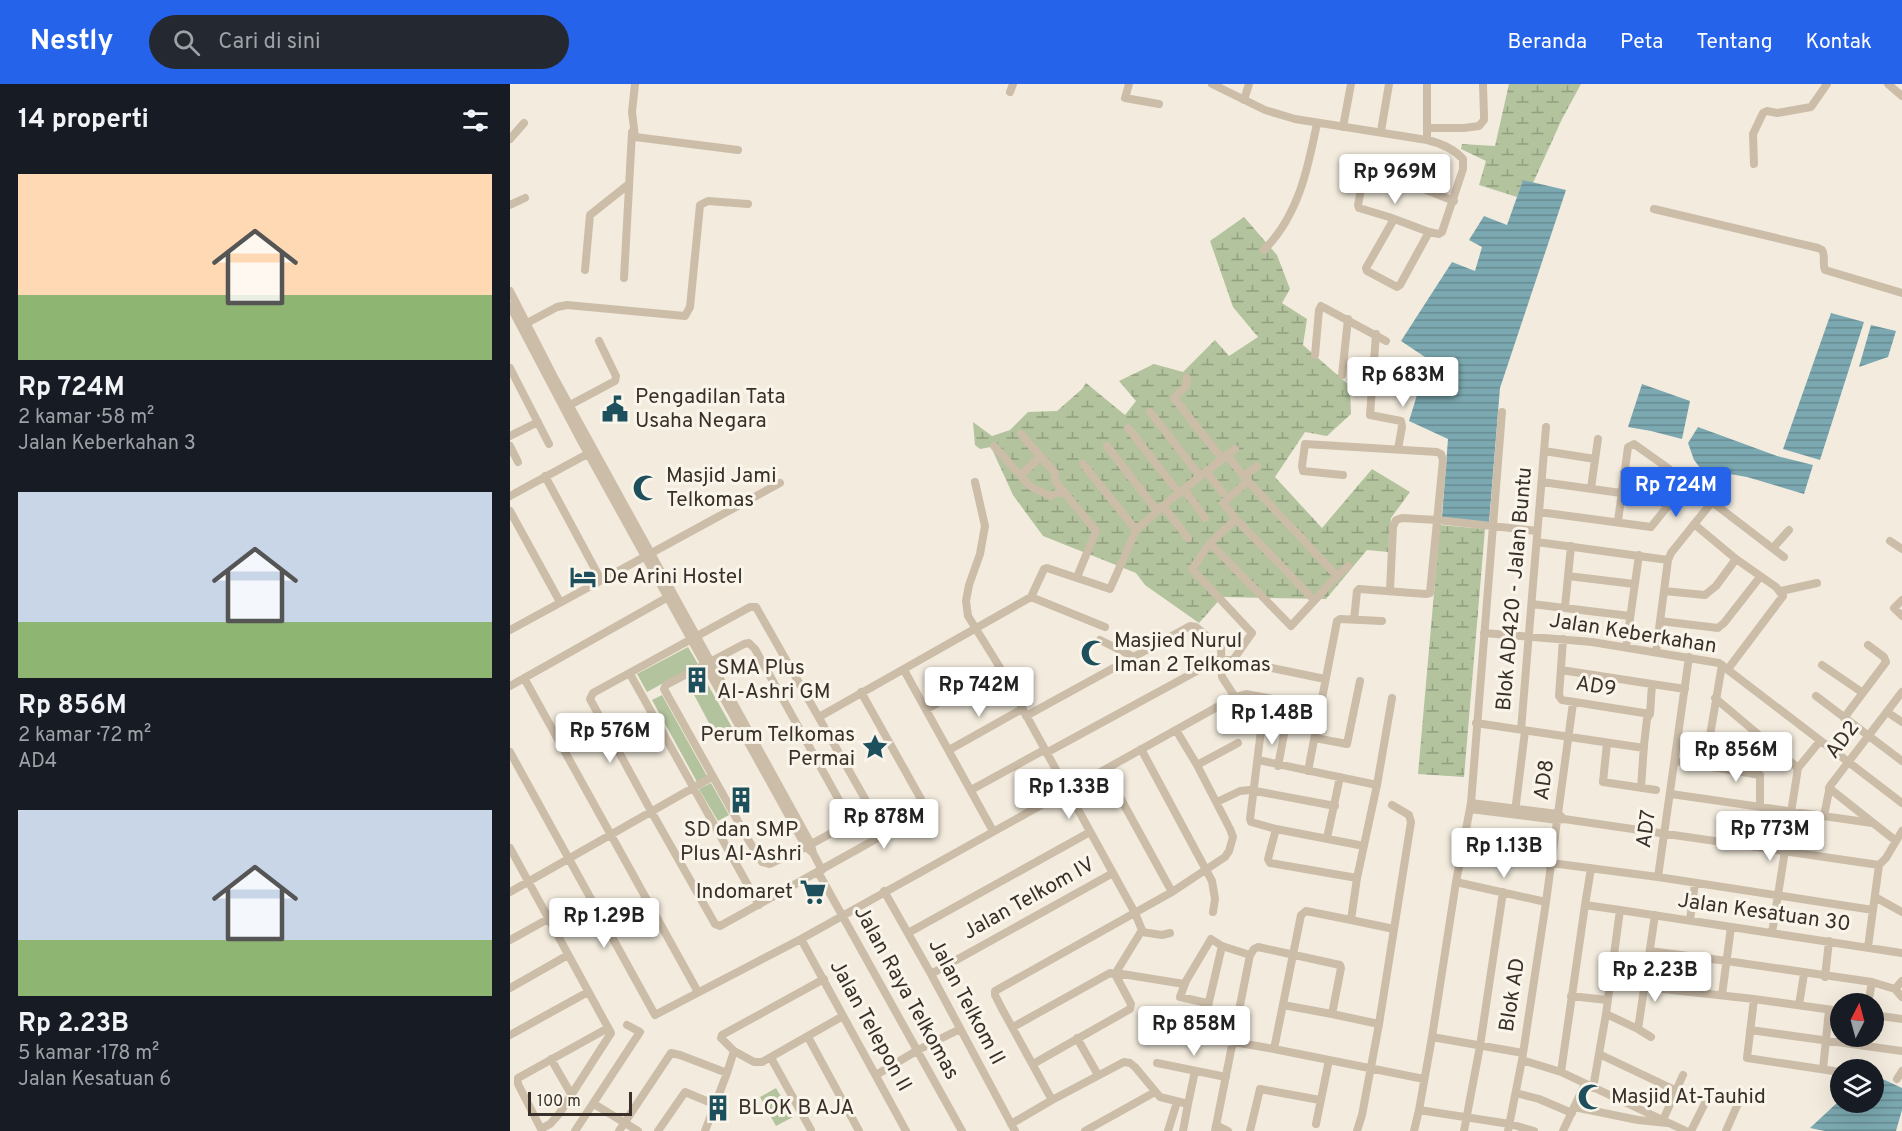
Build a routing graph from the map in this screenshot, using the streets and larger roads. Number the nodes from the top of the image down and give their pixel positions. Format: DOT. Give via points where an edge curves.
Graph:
graph roads {
  1 [pos="635,84"];
  2 [pos="1129,84"];
  3 [pos="1212,84"];
  4 [pos="1249,84"];
  5 [pos="1351,84"];
  6 [pos="1389,84"];
  7 [pos="1427,84"];
  8 [pos="1483,84"];
  9 [pos="1827,84"];
  10 [pos="1891,85"];
  11 [pos="1902,96"];
  12 [pos="1244,100"];
  13 [pos="1159,104"];
  14 [pos="524,123"];
  15 [pos="1317,123"];
  16 [pos="1343,127"];
  17 [pos="1428,128"];
  18 [pos="632,131"];
  19 [pos="1381,131"];
  20 [pos="510,139"];
  21 [pos="1427,140"];
  22 [pos="738,150"];
  23 [pos="1754,164"];
  24 [pos="1396,178"];
  25 [pos="1363,179"];
  26 [pos="629,183"];
  27 [pos="525,198"];
  28 [pos="1454,201"];
  29 [pos="748,204"];
  30 [pos="510,205"];
  31 [pos="1654,209"];
  32 [pos="1394,219"];
  33 [pos="1429,232"];
  34 [pos="1264,250"];
  35 [pos="585,270"];
  36 [pos="624,278"];
  37 [pos="510,291"];
  38 [pos="1902,293"];
  39 [pos="512,304"];
  40 [pos="1348,319"];
  41 [pos="527,323"];
  42 [pos="1376,334"];
  43 [pos="599,341"];
  44 [pos="1386,341"];
  45 [pos="1315,355"];
  46 [pos="510,368"];
  47 [pos="1342,375"];
  48 [pos="1187,378"];
  49 [pos="552,380"];
  50 [pos="570,405"];
  51 [pos="1150,412"];
  52 [pos="1502,412"];
  53 [pos="537,422"];
  54 [pos="1546,427"];
  55 [pos="1128,428"];
  56 [pos="1021,434"];
  57 [pos="510,436"];
  58 [pos="1598,439"];
  59 [pos="549,444"];
  60 [pos="510,446"];
  61 [pos="994,446"];
  62 [pos="1107,446"];
  63 [pos="1235,449"];
  64 [pos="1398,449"];
  65 [pos="1544,451"];
  66 [pos="591,452"];
  67 [pos="1040,457"];
  68 [pos="1225,457"];
  69 [pos="1595,459"];
  70 [pos="518,462"];
  71 [pos="1083,464"];
  72 [pos="1257,466"];
  73 [pos="1624,472"];
  74 [pos="1203,474"];
  75 [pos="1021,475"];
  76 [pos="1343,475"];
  77 [pos="545,476"];
  78 [pos="1247,480"];
  79 [pos="975,482"];
  80 [pos="1542,482"];
  81 [pos="1687,482"];
  82 [pos="780,483"];
  83 [pos="1591,488"];
  84 [pos="1064,491"];
  85 [pos="1181,491"];
  86 [pos="1223,493"];
  87 [pos="1621,493"];
  88 [pos="510,496"];
  89 [pos="1712,502"];
  90 [pos="1668,507"];
  91 [pos="1160,508"];
  92 [pos="510,511"];
  93 [pos="1539,512"];
  94 [pos="1206,518"];
  95 [pos="1236,519"];
  96 [pos="1437,520"];
  97 [pos="1618,521"];
  98 [pos="1694,524"];
  99 [pos="1492,526"];
  100 [pos="1136,530"];
  101 [pos="1789,530"];
  102 [pos="1537,531"];
  103 [pos="1188,538"];
  104 [pos="1890,541"];
  105 [pos="1537,542"];
  106 [pos="1210,543"];
  107 [pos="1571,546"];
  108 [pos="1773,549"];
  109 [pos="1902,549"];
  110 [pos="648,554"];
  111 [pos="1639,555"];
  112 [pos="1784,557"];
  113 [pos="1736,559"];
  114 [pos="1668,560"];
  115 [pos="1348,567"];
  116 [pos="1337,576"];
  117 [pos="1568,576"];
  118 [pos="1077,577"];
  119 [pos="1760,577"];
  120 [pos="602,580"];
  121 [pos="1817,583"];
  122 [pos="1634,584"];
  123 [pos="1390,590"];
  124 [pos="1664,591"];
  125 [pos="1781,591"];
  126 [pos="670,596"];
  127 [pos="1031,597"];
  128 [pos="1314,600"];
  129 [pos="1902,600"];
  130 [pos="560,602"];
  131 [pos="1532,604"];
  132 [pos="1564,607"];
  133 [pos="1630,616"];
  134 [pos="1902,616"];
  135 [pos="1354,620"];
  136 [pos="1382,621"];
  137 [pos="1660,621"];
  138 [pos="1106,627"];
  139 [pos="976,629"];
  140 [pos="510,630"];
  141 [pos="1484,633"];
  142 [pos="1529,637"];
  143 [pos="695,639"];
  144 [pos="1563,639"];
  145 [pos="1100,640"];
  146 [pos="1868,645"];
  147 [pos="1626,647"];
  148 [pos="1656,652"];
  149 [pos="1132,657"];
  150 [pos="1689,657"];
  151 [pos="1221,659"];
  152 [pos="1233,660"];
  153 [pos="707,662"];
  154 [pos="1822,665"];
  155 [pos="1725,667"];
  156 [pos="1000,668"];
  157 [pos="904,670"];
  158 [pos="1560,670"];
  159 [pos="630,674"];
  160 [pos="524,678"];
  161 [pos="1325,679"];
  162 [pos="1360,681"];
  163 [pos="1652,684"];
  164 [pos="510,686"];
  165 [pos="1685,689"];
  166 [pos="861,693"];
  167 [pos="1863,693"];
  168 [pos="1902,693"];
  169 [pos="1816,696"];
  170 [pos="1235,697"];
  171 [pos="1265,698"];
  172 [pos="1392,698"];
  173 [pos="1715,698"];
  174 [pos="1290,703"];
  175 [pos="1573,703"];
  176 [pos="1320,708"];
  177 [pos="927,709"];
  178 [pos="1887,712"];
  179 [pos="1024,713"];
  180 [pos="1650,714"];
  181 [pos="819,717"];
  182 [pos="1844,718"];
  183 [pos="1902,722"];
  184 [pos="1476,723"];
  185 [pos="1176,730"];
  186 [pos="1526,731"];
  187 [pos="1869,736"];
  188 [pos="1709,737"];
  189 [pos="1315,738"];
  190 [pos="1569,738"];
  191 [pos="1820,741"];
  192 [pos="1238,743"];
  193 [pos="1607,743"];
  194 [pos="1644,748"];
  195 [pos="949,750"];
  196 [pos="1141,750"];
  197 [pos="1045,751"];
  198 [pos="510,752"];
  199 [pos="1258,760"];
  200 [pos="1676,761"];
  201 [pos="1902,761"];
  202 [pos="1849,762"];
  203 [pos="1197,765"];
  204 [pos="1705,765"];
  205 [pos="1278,766"];
  206 [pos="1798,768"];
  207 [pos="1105,770"];
  208 [pos="1308,771"];
  209 [pos="1760,775"];
  210 [pos="712,777"];
  211 [pos="1340,777"];
  212 [pos="1377,785"];
  213 [pos="694,788"];
  214 [pos="1641,788"];
  215 [pos="1829,788"];
  216 [pos="971,790"];
  217 [pos="1254,790"];
  218 [pos="1656,790"];
  219 [pos="1067,791"];
  220 [pos="1671,794"];
  221 [pos="1217,802"];
  222 [pos="1902,802"];
  223 [pos="1392,805"];
  224 [pos="1335,806"];
  225 [pos="1470,806"];
  226 [pos="1760,807"];
  227 [pos="651,811"];
  228 [pos="1791,811"];
  229 [pos="1515,812"];
  230 [pos="1824,816"];
  231 [pos="1560,818"];
  232 [pos="1872,823"];
  233 [pos="1276,829"];
  234 [pos="993,831"];
  235 [pos="1902,831"];
  236 [pos="1090,832"];
  237 [pos="1665,833"];
  238 [pos="610,834"];
  239 [pos="885,834"];
  240 [pos="1327,838"];
  241 [pos="1896,841"];
  242 [pos="1364,846"];
  243 [pos="510,848"];
  244 [pos="810,848"];
  245 [pos="1786,851"];
  246 [pos="570,859"];
  247 [pos="1551,863"];
  248 [pos="1880,865"];
  249 [pos="1591,868"];
  250 [pos="1207,869"];
  251 [pos="820,871"];
  252 [pos="1113,873"];
  253 [pos="1658,877"];
  254 [pos="1357,878"];
  255 [pos="528,881"];
  256 [pos="1456,882"];
  257 [pos="1695,883"];
  258 [pos="884,891"];
  259 [pos="510,892"];
  260 [pos="1172,892"];
  261 [pos="1503,892"];
  262 [pos="1779,896"];
  263 [pos="1875,897"];
  264 [pos="1546,902"];
  265 [pos="759,905"];
  266 [pos="1585,906"];
  267 [pos="1620,910"];
  268 [pos="1873,910"];
  269 [pos="1213,912"];
  270 [pos="1902,912"];
  271 [pos="1135,913"];
  272 [pos="843,915"];
  273 [pos="1654,915"];
  274 [pos="548,919"];
  275 [pos="1351,920"];
  276 [pos="1690,920"];
  277 [pos="1731,927"];
  278 [pos="1394,929"];
  279 [pos="1142,932"];
  280 [pos="908,933"];
  281 [pos="1170,933"];
  282 [pos="1772,933"];
  283 [pos="801,939"];
  284 [pos="510,940"];
  285 [pos="1829,941"];
  286 [pos="1222,946"];
  287 [pos="1868,947"];
  288 [pos="1650,951"];
  289 [pos="1902,953"];
  290 [pos="1293,954"];
  291 [pos="568,955"];
  292 [pos="1250,955"];
  293 [pos="1727,960"];
  294 [pos="931,974"];
  295 [pos="1115,974"];
  296 [pos="1804,974"];
  297 [pos="1825,976"];
  298 [pos="824,979"];
  299 [pos="1902,981"];
  300 [pos="1872,982"];
  301 [pos="1184,984"];
  302 [pos="1645,987"];
  303 [pos="510,988"];
  304 [pos="1895,989"];
  305 [pos="588,992"];
  306 [pos="698,992"];
  307 [pos="1870,993"];
  308 [pos="1722,995"];
  309 [pos="1571,996"];
  310 [pos="1902,997"];
  311 [pos="1754,999"];
  312 [pos="1607,1000"];
  313 [pos="1208,1003"];
  314 [pos="1283,1005"];
  315 [pos="1799,1005"];
  316 [pos="1829,1010"];
  317 [pos="1332,1014"];
  318 [pos="1606,1014"];
  319 [pos="843,1016"];
  320 [pos="1884,1016"];
  321 [pos="1902,1019"];
  322 [pos="1379,1024"];
  323 [pos="627,1025"];
  324 [pos="1013,1027"];
  325 [pos="608,1028"];
  326 [pos="960,1029"];
  327 [pos="1638,1029"];
  328 [pos="1171,1030"];
  329 [pos="1750,1030"];
  330 [pos="510,1035"];
  331 [pos="1201,1036"];
  332 [pos="808,1037"];
  333 [pos="1432,1037"];
  334 [pos="1651,1037"];
  335 [pos="1077,1038"];
  336 [pos="1827,1040"];
  337 [pos="1234,1043"];
  338 [pos="1480,1046"];
  339 [pos="1274,1049"];
  340 [pos="918,1050"];
  341 [pos="734,1051"];
  342 [pos="1902,1051"];
  343 [pos="1599,1054"];
  344 [pos="1522,1057"];
  345 [pos="771,1058"];
  346 [pos="551,1059"];
  347 [pos="1329,1060"];
  348 [pos="1157,1063"];
  349 [pos="1033,1064"];
  350 [pos="1371,1069"];
  351 [pos="1823,1069"];
  352 [pos="1830,1070"];
  353 [pos="1195,1071"];
  354 [pos="1561,1071"];
  355 [pos="727,1073"];
  356 [pos="876,1075"];
  357 [pos="1098,1075"];
  358 [pos="1683,1075"];
  359 [pos="1226,1077"];
  360 [pos="1424,1079"];
  361 [pos="1589,1086"];
  362 [pos="1712,1089"];
  363 [pos="1677,1091"];
  364 [pos="1155,1092"];
  365 [pos="1516,1093"];
  366 [pos="571,1094"];
  367 [pos="1740,1099"];
  368 [pos="1052,1100"];
  369 [pos="1320,1100"];
  370 [pos="1177,1102"];
  371 [pos="594,1104"];
  372 [pos="1188,1104"];
  373 [pos="716,1105"];
  374 [pos="1419,1110"];
  375 [pos="1573,1110"];
  376 [pos="1466,1118"];
  377 [pos="1651,1122"];
  378 [pos="1666,1122"];
  379 [pos="624,1123"];
  380 [pos="1316,1124"];
  381 [pos="1509,1127"];
  382 [pos="1013,1128"];
  383 [pos="1216,1128"];
  384 [pos="811,1130"];
  385 [pos="575,1131"];
  386 [pos="619,1131"];
  387 [pos="638,1131"];
  388 [pos="658,1131"];
  389 [pos="705,1131"];
  390 [pos="859,1131"];
  391 [pos="906,1131"];
  392 [pos="962,1131"];
  393 [pos="1085,1131"];
  394 [pos="1168,1131"];
  395 [pos="1183,1131"];
  396 [pos="1228,1131"];
  397 [pos="1250,1131"];
  398 [pos="1357,1131"];
  399 [pos="1414,1131"];
  400 [pos="1464,1131"];
  401 [pos="1534,1131"];
  402 [pos="1563,1131"];
  403 [pos="1647,1131"];
  404 [pos="1686,1131"];
  405 [pos="1691,1131"];
  406 [pos="1726,1131"];
  1 -- 18 [label="street"];
  2 -- 13 [label="street" via="1125,98"];
  3 -- 12 [label="street"];
  4 -- 12 [label="street"];
  5 -- 16 [label="street"];
  6 -- 19 [label="street"];
  7 -- 17 [label="street"];
  8 -- 17 [label="street" via="1484,120 1479,126"];
  9 -- 23 [label="street" via="1808,109 1763,113 1753,134"];
  10 -- 11 [label="street"];
  12 -- 15 [label="street" via="1284,116"];
  14 -- 20 [label="street"];
  15 -- 16 [label="street"];
  15 -- 34 [label="street" via="1294,206"];
  16 -- 19 [label="street"];
  17 -- 21 [label="street"];
  18 -- 22 [label="street" via="634,137 642,140"];
  18 -- 26 [label="street"];
  19 -- 21 [label="street"];
  21 -- 28 [label="street" via="1446,146 1463,159"];
  24 -- 28 [label="street"];
  25 -- 32 [label="street" via="1358,207"];
  26 -- 35 [label="street" via="590,215"];
  26 -- 36 [label="street"];
  27 -- 30 [label="street"];
  28 -- 33 [label="street" via="1441,234"];
  29 -- 41 [label="street" via="708,201 700,205 690,307 685,316 567,305"];
  31 -- 38 [label="street" via="1818,248 1824,254 1825,270"];
  32 -- 33 [label="street"];
  32 -- 33 [label="street" via="1367,271 1398,287"];
  37 -- 39 [label="street, Jalan Raya Telkomas"];
  39 -- 41 [label="street, Jalan Raya Telkomas"];
  39 -- 49 [label="street, Jalan Raya Telkomas"];
  40 -- 42 [label="street"];
  40 -- 45 [label="street" via="1320,307"];
  40 -- 47 [label="street"];
  41 -- 49 [label="street, Jalan Raya Telkomas"];
  42 -- 44 [label="street"];
  42 -- 64 [label="street" via="1370,415 1401,421"];
  43 -- 50 [label="street" via="615,381"];
  46 -- 53 [label="street"];
  48 -- 68 [label="street" via="1186,386 1174,398"];
  49 -- 50 [label="street, Jalan Raya Telkomas"];
  49 -- 66 [label="street, Jalan Raya Telkomas"];
  50 -- 66 [label="street, Jalan Raya Telkomas"];
  51 -- 74 [label="street"];
  52 -- 99 [label="street"];
  53 -- 57 [label="street"];
  53 -- 59 [label="street"];
  54 -- 65 [label="street, Blok AD420 - Jalan Buntu"];
  55 -- 85 [label="street"];
  56 -- 67 [label="street"];
  58 -- 69 [label="street"];
  60 -- 70 [label="street"];
  61 -- 75 [label="street"];
  62 -- 91 [label="street"];
  63 -- 68 [label="street"];
  64 -- 76 [label="street" via="1305,444 1303,471"];
  64 -- 96 [label="street" via="1437,452 1443,456"];
  65 -- 69 [label="street"];
  65 -- 80 [label="street, Blok AD420 - Jalan Buntu"];
  66 -- 77 [label="street"];
  66 -- 110 [label="street, Jalan Raya Telkomas"];
  67 -- 75 [label="street"];
  67 -- 84 [label="street" via="1055,473 1055,480"];
  68 -- 74 [label="street"];
  68 -- 78 [label="street"];
  69 -- 83 [label="street"];
  71 -- 100 [label="street"];
  72 -- 78 [label="street" via="1248,473"];
  73 -- 81 [label="street" via="1628,447 1634,444"];
  73 -- 87 [label="street"];
  73 -- 90 [label="street"];
  74 -- 85 [label="street"];
  74 -- 86 [label="street"];
  75 -- 84 [label="street" via="1043,494 1055,496"];
  77 -- 88 [label="street"];
  77 -- 120 [label="street"];
  78 -- 95 [label="street" via="1223,503"];
  78 -- 116 [label="street"];
  79 -- 139 [label="street" via="985,526 966,605"];
  80 -- 83 [label="street"];
  80 -- 93 [label="street, Blok AD420 - Jalan Buntu"];
  81 -- 89 [label="street"];
  81 -- 90 [label="street"];
  82 -- 110 [label="street"];
  83 -- 87 [label="street"];
  84 -- 118 [label="street" via="1096,531"];
  85 -- 91 [label="street"];
  85 -- 94 [label="street"];
  87 -- 97 [label="street"];
  89 -- 98 [label="street"];
  89 -- 108 [label="street"];
  90 -- 97 [label="street" via="1651,527"];
  91 -- 100 [label="street"];
  91 -- 103 [label="street"];
  92 -- 130 [label="street"];
  93 -- 97 [label="street"];
  93 -- 102 [label="street, Blok AD420 - Jalan Buntu"];
  95 -- 106 [label="street"];
  95 -- 128 [label="street"];
  96 -- 99 [label="street"];
  96 -- 123 [label="street" via="1402,518 1394,522"];
  96 -- 123 [label="street" via="1430,593"];
  98 -- 113 [label="street"];
  98 -- 114 [label="street"];
  99 -- 102 [label="street"];
  99 -- 141 [label="street"];
  100 -- 118 [label="street" via="1110,589"];
  101 -- 108 [label="street"];
  102 -- 105 [label="street, Blok AD420 - Jalan Buntu"];
  104 -- 109 [label="street"];
  105 -- 107 [label="street"];
  105 -- 131 [label="street, Blok AD420 - Jalan Buntu"];
  106 -- 128 [label="street" via="1291,626"];
  106 -- 152 [label="street" via="1192,569 1252,633"];
  107 -- 111 [label="street"];
  107 -- 117 [label="street"];
  108 -- 112 [label="street"];
  110 -- 120 [label="street"];
  110 -- 126 [label="street, Jalan Raya Telkomas"];
  111 -- 114 [label="street"];
  111 -- 122 [label="street"];
  113 -- 119 [label="street"];
  113 -- 124 [label="street" via="1709,593 1701,596"];
  114 -- 124 [label="street"];
  115 -- 116 [label="street"];
  116 -- 128 [label="street"];
  117 -- 122 [label="street"];
  117 -- 132 [label="street"];
  118 -- 127 [label="street" via="1044,569"];
  119 -- 125 [label="street"];
  119 -- 137 [label="street" via="1718,628"];
  120 -- 130 [label="street"];
  121 -- 125 [label="street"];
  122 -- 133 [label="street"];
  123 -- 135 [label="street" via="1358,590"];
  124 -- 137 [label="street"];
  125 -- 155 [label="street" via="1783,597"];
  126 -- 143 [label="street, Jalan Raya Telkomas"];
  126 -- 160 [label="street"];
  127 -- 138 [label="street"];
  127 -- 139 [label="street"];
  129 -- 134 [label="street" via="1894,608"];
  130 -- 140 [label="street"];
  131 -- 132 [label="street"];
  131 -- 142 [label="street, Blok AD420 - Jalan Buntu"];
  132 -- 133 [label="street"];
  133 -- 147 [label="street"];
  135 -- 136 [label="street"];
  135 -- 161 [label="street" via="1337,621"];
  137 -- 148 [label="street"];
  139 -- 156 [label="street"];
  139 -- 157 [label="street"];
  141 -- 142 [label="street, Jalan Keberkahan"];
  141 -- 184 [label="street"];
  142 -- 144 [label="street, Jalan Keberkahan"];
  142 -- 186 [label="street, Blok AD420 - Jalan Buntu"];
  143 -- 153 [label="street, Jalan Raya Telkomas"];
  143 -- 159 [label="street"];
  143 -- 181 [label="street" via="750,608 758,608"];
  144 -- 147 [label="street, Jalan Keberkahan"];
  144 -- 158 [label="street, AD9"];
  145 -- 149 [label="street"];
  146 -- 167 [label="street" via="1886,662"];
  147 -- 148 [label="street, Jalan Keberkahan"];
  148 -- 150 [label="street, Jalan Keberkahan"];
  149 -- 151 [label="street" via="1190,626 1216,642 1222,651"];
  149 -- 179 [label="street"];
  150 -- 155 [label="street, Jalan Keberkahan" via="1715,661"];
  150 -- 165 [label="street, AD7"];
  151 -- 152 [label="street"];
  151 -- 170 [label="street" via="1222,677"];
  151 -- 197 [label="street"];
  152 -- 161 [label="street"];
  153 -- 210 [label="street" via="664,688"];
  153 -- 244 [label="street, Jalan Raya Telkomas"];
  153 -- 244 [label="street" via="744,644 753,646 850,818 848,824"];
  154 -- 167 [label="street"];
  155 -- 173 [label="street"];
  155 -- 191 [label="street, Jalan Keberkahan"];
  156 -- 177 [label="street"];
  156 -- 179 [label="street"];
  157 -- 166 [label="street"];
  157 -- 177 [label="street"];
  158 -- 163 [label="street"];
  158 -- 175 [label="street, AD9" via="1559,696"];
  159 -- 213 [label="street"];
  159 -- 227 [label="street" via="593,693 590,699"];
  160 -- 164 [label="street"];
  160 -- 238 [label="street"];
  161 -- 176 [label="street"];
  162 -- 189 [label="street" via="1347,744"];
  163 -- 165 [label="street"];
  163 -- 180 [label="street"];
  165 -- 200 [label="street, AD7"];
  166 -- 181 [label="street"];
  166 -- 239 [label="street" via="927,812"];
  167 -- 182 [label="street"];
  168 -- 178 [label="street, AD2"];
  169 -- 182 [label="street"];
  170 -- 171 [label="street" via="1246,694"];
  170 -- 185 [label="street"];
  171 -- 174 [label="street"];
  171 -- 199 [label="street"];
  172 -- 212 [label="street"];
  173 -- 188 [label="street"];
  173 -- 206 [label="street"];
  174 -- 176 [label="street"];
  174 -- 205 [label="street"];
  175 -- 180 [label="street, AD9"];
  175 -- 190 [label="street, AD8"];
  176 -- 189 [label="street"];
  177 -- 195 [label="street"];
  178 -- 183 [label="street"];
  178 -- 187 [label="street, AD2"];
  179 -- 195 [label="street"];
  179 -- 197 [label="street"];
  180 -- 194 [label="street"];
  181 -- 239 [label="street"];
  182 -- 187 [label="street"];
  184 -- 186 [label="street"];
  184 -- 225 [label="street"];
  185 -- 196 [label="street"];
  185 -- 203 [label="street"];
  186 -- 190 [label="street, Blok AD420 - Jalan Buntu"];
  186 -- 229 [label="street"];
  187 -- 201 [label="street"];
  187 -- 202 [label="street, AD2"];
  188 -- 204 [label="street"];
  188 -- 209 [label="street"];
  189 -- 208 [label="street"];
  190 -- 193 [label="street, Blok AD420 - Jalan Buntu"];
  190 -- 231 [label="street, AD8"];
  191 -- 202 [label="street, Jalan Keberkahan"];
  191 -- 206 [label="street"];
  192 -- 203 [label="street"];
  193 -- 194 [label="street, Blok AD420 - Jalan Buntu"];
  193 -- 214 [label="street" via="1603,782"];
  194 -- 214 [label="street"];
  195 -- 216 [label="street"];
  196 -- 207 [label="street"];
  196 -- 250 [label="street"];
  197 -- 216 [label="street"];
  197 -- 219 [label="street"];
  198 -- 246 [label="street"];
  199 -- 205 [label="street"];
  199 -- 217 [label="street"];
  200 -- 204 [label="street"];
  200 -- 220 [label="street, AD7"];
  202 -- 215 [label="street, AD2"];
  202 -- 222 [label="street, Jalan Keberkahan"];
  203 -- 221 [label="street"];
  204 -- 209 [label="street"];
  205 -- 208 [label="street"];
  206 -- 228 [label="street"];
  207 -- 219 [label="street"];
  207 -- 260 [label="street"];
  208 -- 211 [label="street"];
  209 -- 226 [label="street"];
  210 -- 213 [label="street"];
  210 -- 244 [label="street" via="762,862 772,863"];
  211 -- 212 [label="street"];
  211 -- 224 [label="street"];
  212 -- 242 [label="street"];
  213 -- 227 [label="street"];
  213 -- 265 [label="street"];
  214 -- 218 [label="street"];
  215 -- 230 [label="street, AD2"];
  215 -- 232 [label="street"];
  216 -- 234 [label="street"];
  217 -- 221 [label="street" via="1240,791"];
  217 -- 224 [label="street"];
  217 -- 233 [label="street" via="1250,820"];
  219 -- 234 [label="street"];
  219 -- 236 [label="street"];
  220 -- 226 [label="street"];
  220 -- 237 [label="street, AD7"];
  221 -- 250 [label="street" via="1230,829 1232,845 1225,857"];
  223 -- 278 [label="street" via="1411,818"];
  224 -- 240 [label="street"];
  225 -- 229 [label="street"];
  225 -- 256 [label="street"];
  226 -- 228 [label="street"];
  227 -- 238 [label="street"];
  227 -- 265 [label="street" via="715,924 720,926"];
  228 -- 230 [label="street"];
  228 -- 245 [label="street"];
  229 -- 231 [label="street"];
  230 -- 232 [label="street"];
  231 -- 237 [label="street"];
  231 -- 247 [label="street, AD8"];
  232 -- 241 [label="street"];
  233 -- 240 [label="street"];
  233 -- 254 [label="street" via="1270,863"];
  234 -- 258 [label="street"];
  235 -- 241 [label="street"];
  236 -- 252 [label="street"];
  236 -- 280 [label="street"];
  237 -- 245 [label="street"];
  237 -- 253 [label="street, AD7"];
  238 -- 246 [label="street"];
  238 -- 306 [label="street"];
  239 -- 251 [label="street"];
  240 -- 242 [label="street"];
  241 -- 248 [label="street"];
  242 -- 254 [label="street"];
  243 -- 255 [label="street"];
  244 -- 251 [label="street, Jalan Raya Telkomas"];
  245 -- 248 [label="street"];
  245 -- 262 [label="street"];
  246 -- 255 [label="street"];
  246 -- 306 [label="street" via="655,1015"];
  247 -- 249 [label="street"];
  247 -- 264 [label="street, Blok AD"];
  248 -- 263 [label="street"];
  249 -- 253 [label="street"];
  249 -- 266 [label="street"];
  250 -- 260 [label="street"];
  250 -- 269 [label="street" via="1215,889"];
  251 -- 265 [label="street"];
  251 -- 272 [label="street, Jalan Raya Telkomas"];
  252 -- 271 [label="street"];
  252 -- 294 [label="street, Jalan Telkom IV"];
  253 -- 257 [label="street"];
  254 -- 275 [label="street"];
  255 -- 259 [label="street"];
  255 -- 274 [label="street"];
  256 -- 261 [label="street"];
  256 -- 333 [label="street"];
  257 -- 262 [label="street"];
  257 -- 276 [label="street"];
  258 -- 272 [label="street"];
  258 -- 280 [label="street, Jalan Telkom II"];
  260 -- 271 [label="street"];
  261 -- 264 [label="street"];
  261 -- 338 [label="street"];
  262 -- 268 [label="street"];
  262 -- 282 [label="street"];
  263 -- 268 [label="street"];
  263 -- 270 [label="street"];
  264 -- 344 [label="street, Blok AD"];
  266 -- 267 [label="street, Jalan Kesatuan 30"];
  266 -- 309 [label="street"];
  267 -- 273 [label="street, Jalan Kesatuan 30"];
  267 -- 312 [label="street"];
  268 -- 287 [label="street"];
  271 -- 279 [label="street"];
  271 -- 324 [label="street" via="996,989 995,995"];
  272 -- 283 [label="street"];
  272 -- 340 [label="street, Jalan Raya Telkomas"];
  273 -- 276 [label="street, Jalan Kesatuan 30"];
  273 -- 288 [label="street"];
  274 -- 284 [label="street"];
  274 -- 291 [label="street"];
  275 -- 278 [label="street"];
  275 -- 290 [label="street" via="1303,912"];
  276 -- 277 [label="street, Jalan Kesatuan 30"];
  277 -- 282 [label="street, Jalan Kesatuan 30"];
  277 -- 293 [label="street"];
  278 -- 322 [label="street"];
  279 -- 281 [label="street"];
  279 -- 295 [label="street"];
  280 -- 294 [label="street, Jalan Telkom II"];
  282 -- 285 [label="street, Jalan Kesatuan 30"];
  283 -- 298 [label="street, Jalan Telepon II"];
  283 -- 306 [label="street"];
  285 -- 287 [label="street, Jalan Kesatuan 30"];
  285 -- 297 [label="street"];
  286 -- 292 [label="street"];
  286 -- 301 [label="street" via="1209,940"];
  286 -- 313 [label="street"];
  287 -- 289 [label="street, Jalan Kesatuan 30"];
  288 -- 293 [label="street"];
  288 -- 302 [label="street"];
  290 -- 292 [label="street" via="1258,947"];
  290 -- 314 [label="street"];
  290 -- 317 [label="street" via="1340,965"];
  291 -- 303 [label="street"];
  291 -- 305 [label="street"];
  292 -- 337 [label="street"];
  293 -- 296 [label="street"];
  293 -- 308 [label="street"];
  294 -- 326 [label="street, Jalan Telkom II"];
  295 -- 301 [label="street"];
  295 -- 324 [label="street" via="1110,973"];
  295 -- 335 [label="street" via="1131,1004 1130,1010"];
  296 -- 297 [label="street"];
  296 -- 315 [label="street"];
  297 -- 300 [label="street"];
  298 -- 319 [label="street, Jalan Telepon II"];
  298 -- 341 [label="street" via="721,1038"];
  299 -- 304 [label="street"];
  300 -- 304 [label="street"];
  300 -- 307 [label="street"];
  301 -- 313 [label="street" via="1180,996"];
  302 -- 308 [label="street"];
  302 -- 327 [label="street"];
  304 -- 310 [label="street"];
  305 -- 325 [label="street"];
  305 -- 330 [label="street"];
  308 -- 311 [label="street"];
  309 -- 312 [label="street"];
  309 -- 354 [label="street"];
  311 -- 315 [label="street"];
  311 -- 329 [label="street"];
  312 -- 318 [label="street"];
  313 -- 331 [label="street"];
  314 -- 317 [label="street"];
  314 -- 339 [label="street"];
  315 -- 316 [label="street"];
  316 -- 336 [label="street"];
  317 -- 322 [label="street"];
  318 -- 327 [label="street"];
  318 -- 343 [label="street"];
  319 -- 332 [label="street"];
  319 -- 356 [label="street, Jalan Telepon II"];
  320 -- 321 [label="street"];
  322 -- 350 [label="street"];
  323 -- 371 [label="street" via="640,1032"];
  324 -- 349 [label="street"];
  325 -- 346 [label="street"];
  325 -- 366 [label="street" via="610,1033"];
  326 -- 340 [label="street"];
  326 -- 382 [label="street, Jalan Telkom II"];
  327 -- 334 [label="street"];
  328 -- 331 [label="street"];
  329 -- 336 [label="street"];
  329 -- 351 [label="street" via="1748,1058"];
  331 -- 337 [label="street"];
  332 -- 345 [label="street"];
  332 -- 390 [label="street"];
  333 -- 338 [label="street"];
  333 -- 360 [label="street"];
  335 -- 349 [label="street"];
  335 -- 357 [label="street"];
  336 -- 342 [label="street"];
  336 -- 351 [label="street"];
  337 -- 339 [label="street"];
  337 -- 359 [label="street"];
  338 -- 344 [label="street"];
  338 -- 376 [label="street"];
  339 -- 347 [label="street"];
  340 -- 356 [label="street"];
  340 -- 392 [label="street, Jalan Raya Telkomas"];
  341 -- 345 [label="street" via="754,1062"];
  341 -- 355 [label="street"];
  343 -- 361 [label="street"];
  343 -- 363 [label="street"];
  344 -- 354 [label="street"];
  344 -- 365 [label="street, Blok AD"];
  345 -- 384 [label="street"];
  346 -- 366 [label="street"];
  346 -- 366 [label="street" via="517,1081 542,1129 559,1114"];
  347 -- 350 [label="street"];
  347 -- 369 [label="street"];
  348 -- 353 [label="street"];
  349 -- 368 [label="street"];
  350 -- 360 [label="street"];
  350 -- 398 [label="street"];
  351 -- 352 [label="street"];
  353 -- 359 [label="street"];
  353 -- 372 [label="street"];
  354 -- 361 [label="street"];
  355 -- 373 [label="street"];
  355 -- 379 [label="street" via="671,1053"];
  356 -- 391 [label="street, Jalan Telepon II"];
  357 -- 364 [label="street" via="1124,1062 1130,1063"];
  357 -- 368 [label="street"];
  358 -- 363 [label="street"];
  359 -- 383 [label="street"];
  360 -- 374 [label="street"];
  361 -- 375 [label="street"];
  361 -- 378 [label="street"];
  362 -- 405 [label="street"];
  363 -- 378 [label="street"];
  364 -- 370 [label="street"];
  364 -- 393 [label="street"];
  365 -- 375 [label="street"];
  365 -- 381 [label="street, Blok AD"];
  367 -- 406 [label="street"];
  368 -- 382 [label="street"];
  369 -- 380 [label="street"];
  369 -- 397 [label="street" via="1260,1089"];
  370 -- 372 [label="street"];
  370 -- 394 [label="street"];
  371 -- 379 [label="street"];
  371 -- 385 [label="street"];
  372 -- 395 [label="street"];
  373 -- 388 [label="street" via="685,1092"];
  373 -- 389 [label="street"];
  374 -- 376 [label="street"];
  374 -- 399 [label="street"];
  375 -- 377 [label="street"];
  375 -- 402 [label="street"];
  376 -- 381 [label="street"];
  376 -- 400 [label="street"];
  377 -- 378 [label="street"];
  377 -- 403 [label="street"];
  378 -- 404 [label="street"];
  379 -- 386 [label="street"];
  379 -- 387 [label="street"];
  381 -- 401 [label="street"];
  383 -- 396 [label="street"];
}
